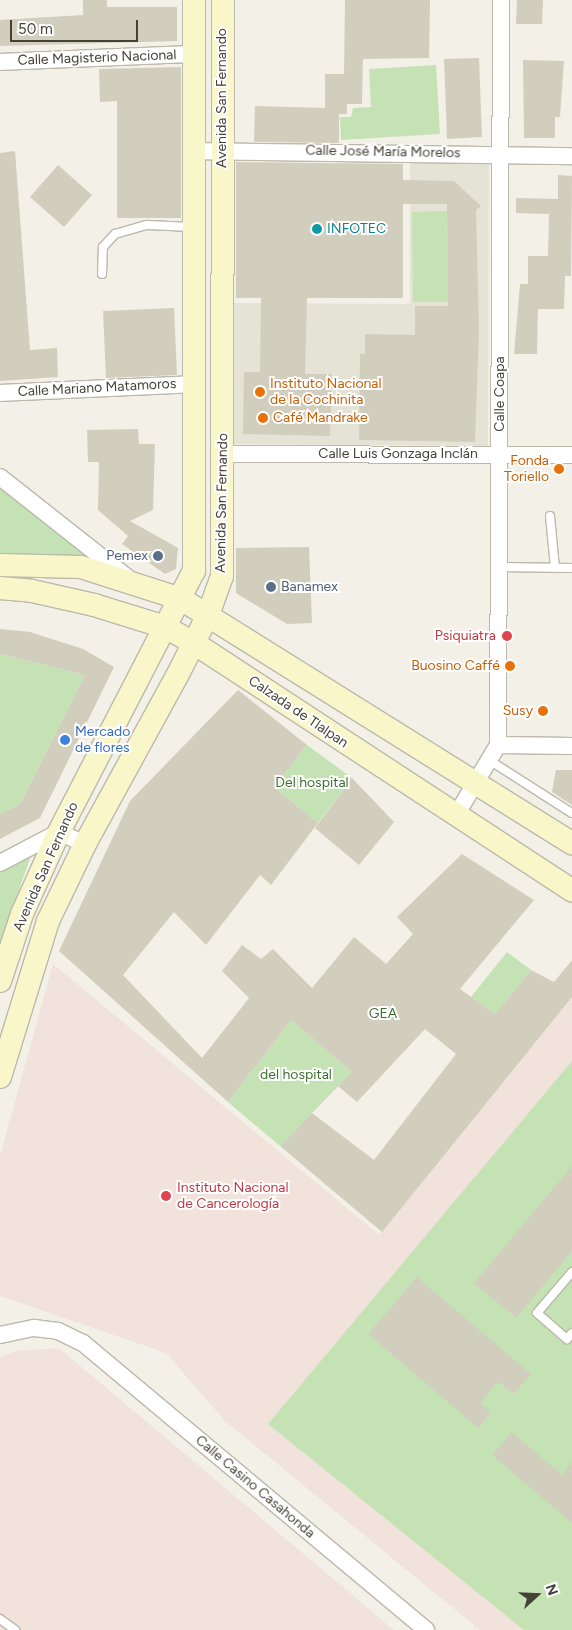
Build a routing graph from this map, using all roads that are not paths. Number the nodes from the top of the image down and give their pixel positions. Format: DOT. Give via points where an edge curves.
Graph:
graph roads {
  1 [pos="194,0"];
  2 [pos="223,0"];
  3 [pos="501,0"];
  4 [pos="194,54"];
  5 [pos="0,62"];
  6 [pos="194,151"];
  7 [pos="222,151"];
  8 [pos="501,155"];
  9 [pos="572,156"];
  10 [pos="194,227"];
  11 [pos="102,274"];
  12 [pos="195,384"];
  13 [pos="0,392"];
  14 [pos="225,454"];
  15 [pos="499,455"];
  16 [pos="572,455"];
  17 [pos="0,477"];
  18 [pos="550,516"];
  19 [pos="0,565"];
  20 [pos="499,567"];
  21 [pos="555,568"];
  22 [pos="572,568"];
  23 [pos="135,583"];
  24 [pos="0,588"];
  25 [pos="181,599"];
  26 [pos="208,615"];
  27 [pos="165,627"];
  28 [pos="194,643"];
  29 [pos="498,745"];
  30 [pos="572,746"];
  31 [pos="489,760"];
  32 [pos="476,782"];
  33 [pos="572,813"];
  34 [pos="455,817"];
  35 [pos="59,832"];
  36 [pos="572,843"];
  37 [pos="85,844"];
  38 [pos="0,863"];
  39 [pos="572,890"];
  40 [pos="0,981"];
  41 [pos="0,1077"];
  42 [pos="572,1272"];
  43 [pos="572,1333"];
  44 [pos="0,1335"];
  45 [pos="0,1619"];
  46 [pos="16,1630"];
  47 [pos="426,1630"];
  1 -- 4 [label="main road, Avenida San Fernando"];
  2 -- 7 [label="main road, Avenida San Fernando"];
  3 -- 8 [label="street, Calle Coapa"];
  4 -- 5 [label="street, Calle Magisterio Nacional"];
  4 -- 6 [label="main road, Avenida San Fernando"];
  6 -- 7 [label="street, Calle José María Morelos"];
  6 -- 10 [label="main road, Avenida San Fernando"];
  7 -- 8 [label="street, Calle José María Morelos"];
  7 -- 14 [label="main road, Avenida San Fernando"];
  8 -- 9 [label="street, Calle José María Morelos"];
  8 -- 15 [label="street, Calle Coapa"];
  10 -- 11 [label="lane" via="147,225 115,234 103,247"];
  10 -- 12 [label="main road, Avenida San Fernando"];
  12 -- 13 [label="street, Calle Mariano Matamoros"];
  12 -- 25 [label="main road, Avenida San Fernando" via="194,571"];
  14 -- 15 [label="street, Calle Luis Gonzaga Inclán"];
  14 -- 26 [label="main road, Avenida San Fernando" via="222,576"];
  15 -- 16 [label="street, Calle Luis Gonzaga Inclán"];
  15 -- 20 [label="street, Calle Coapa"];
  17 -- 23 [label="street"];
  18 -- 21 [label="lane"];
  19 -- 23 [label="main road" via="81,567"];
  20 -- 21 [label="lane"];
  20 -- 29 [label="street, Calle Coapa"];
  21 -- 22 [label="lane"];
  23 -- 25 [label="main road"];
  24 -- 27 [label="main road, Calzada de Tlalpan" via="32,591 85,603"];
  25 -- 26 [label="main road"];
  25 -- 27 [label="main road, Avenida San Fernando"];
  26 -- 28 [label="main road, Avenida San Fernando"];
  26 -- 32 [label="main road"];
  27 -- 28 [label="main road, Calzada de Tlalpan"];
  27 -- 35 [label="main road, Avenida San Fernando"];
  28 -- 34 [label="main road, Calzada de Tlalpan"];
  28 -- 37 [label="main road, Avenida San Fernando"];
  29 -- 30 [label="street"];
  29 -- 31 [label="street"];
  31 -- 32 [label="street"];
  31 -- 33 [label="lane"];
  32 -- 34 [label="street"];
  32 -- 36 [label="main road"];
  34 -- 39 [label="main road, Calzada de Tlalpan"];
  35 -- 37 [label="street"];
  35 -- 38 [label="street"];
  35 -- 40 [label="main road, Avenida San Fernando" via="22,914"];
  37 -- 41 [label="main road, Avenida San Fernando" via="48,921"];
  42 -- 43 [label="lane" via="537,1313 567,1340"];
  44 -- 47 [label="street, Calle Casino Casahonda" via="34,1328 58,1331 83,1343"];
  45 -- 46 [label="lane"];
}
